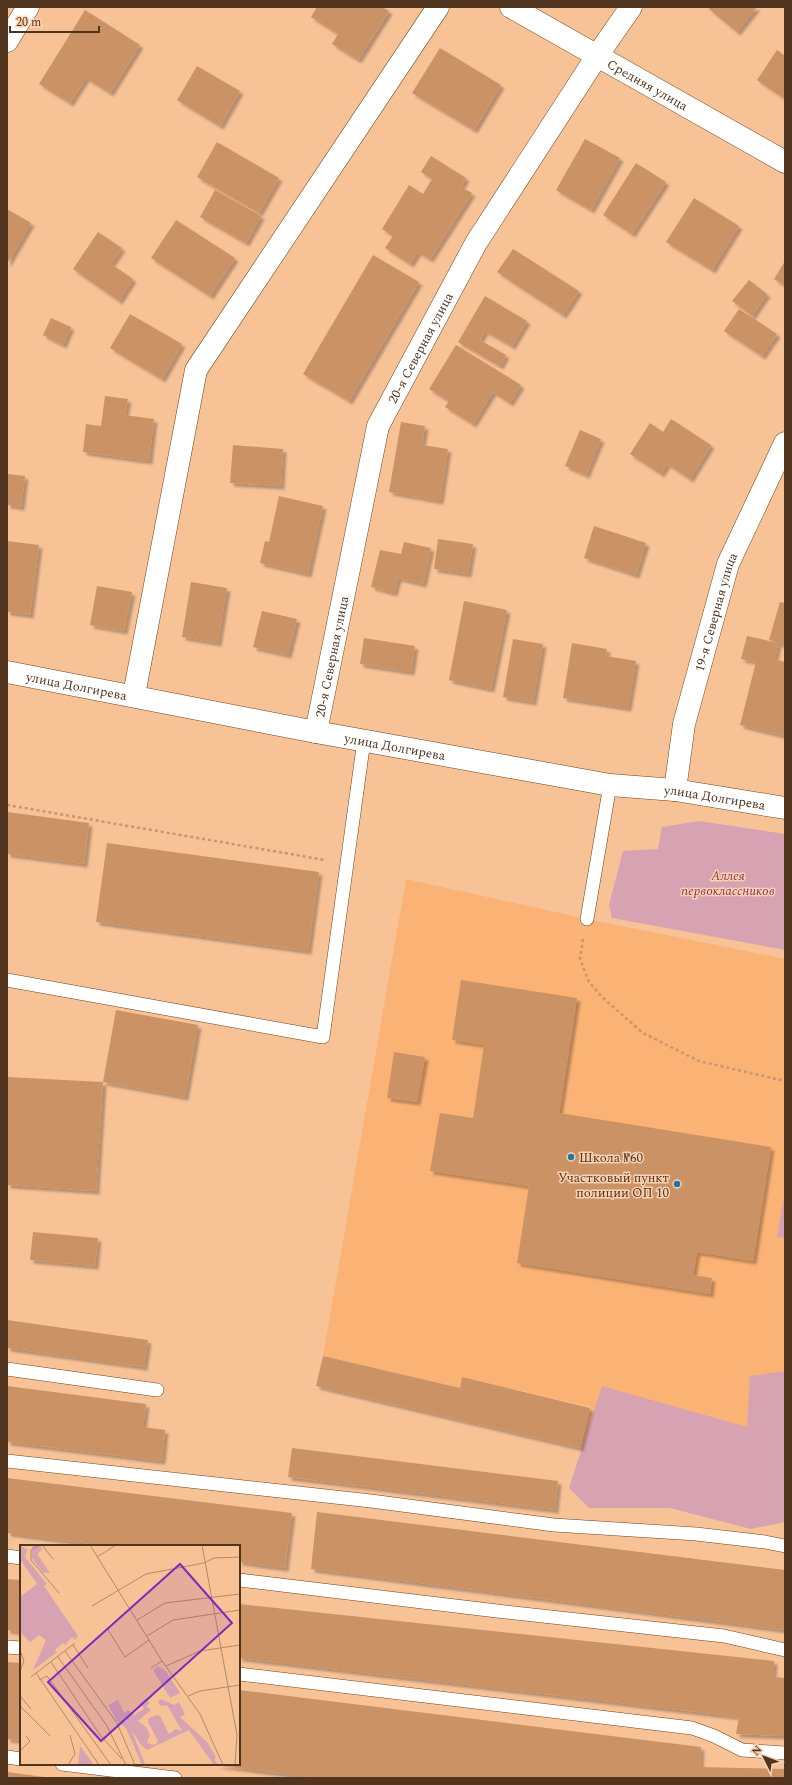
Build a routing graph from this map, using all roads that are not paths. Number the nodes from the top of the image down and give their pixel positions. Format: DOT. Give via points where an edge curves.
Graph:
graph roads {
  1 [pos="28,7"];
  2 [pos="438,7"];
  3 [pos="511,7"];
  4 [pos="631,7"];
  5 [pos="7,41"];
  6 [pos="597,56"];
  7 [pos="785,162"];
  8 [pos="785,443"];
  9 [pos="7,672"];
  10 [pos="134,695"];
  11 [pos="316,732"];
  12 [pos="364,740"];
  13 [pos="610,785"];
  14 [pos="675,790"];
  15 [pos="785,808"];
  16 [pos="587,919"];
  17 [pos="7,980"];
  18 [pos="7,1369"];
  19 [pos="157,1390"];
  20 [pos="7,1461"];
  21 [pos="785,1546"];
  22 [pos="7,1556"];
  23 [pos="20,1558"];
  24 [pos="240,1580"];
  25 [pos="7,1647"];
  26 [pos="20,1648"];
  27 [pos="785,1650"];
  28 [pos="240,1674"];
  29 [pos="785,1753"];
  30 [pos="7,1757"];
  31 [pos="20,1759"];
  32 [pos="70,1765"];
  33 [pos="175,1778"];
  1 -- 5 [label="street"];
  2 -- 10 [label="street" via="196,370"];
  3 -- 6 [label="street, Средняя улица"];
  4 -- 6 [label="street, 20-я Северная улица"];
  6 -- 7 [label="street, Средняя улица"];
  6 -- 11 [label="street, 20-я Северная улица" via="476,243 378,426"];
  8 -- 14 [label="street, 19-я Северная улица" via="728,564 684,724"];
  9 -- 10 [label="street, улица Долгирева"];
  10 -- 11 [label="street, улица Долгирева"];
  11 -- 12 [label="street, улица Долгирева"];
  12 -- 13 [label="street, улица Долгирева"];
  12 -- 17 [label="lane" via="323,1037"];
  13 -- 14 [label="street, улица Долгирева"];
  13 -- 16 [label="lane"];
  14 -- 15 [label="street, улица Долгирева"];
  18 -- 19 [label="lane"];
  20 -- 21 [label="lane" via="370,1501 554,1525 696,1534"];
  22 -- 23 [label="lane"];
  24 -- 27 [label="lane" via="724,1636"];
  25 -- 26 [label="lane"];
  28 -- 29 [label="lane" via="692,1728 742,1750"];
  30 -- 31 [label="lane"];
  32 -- 33 [label="lane"];
}
